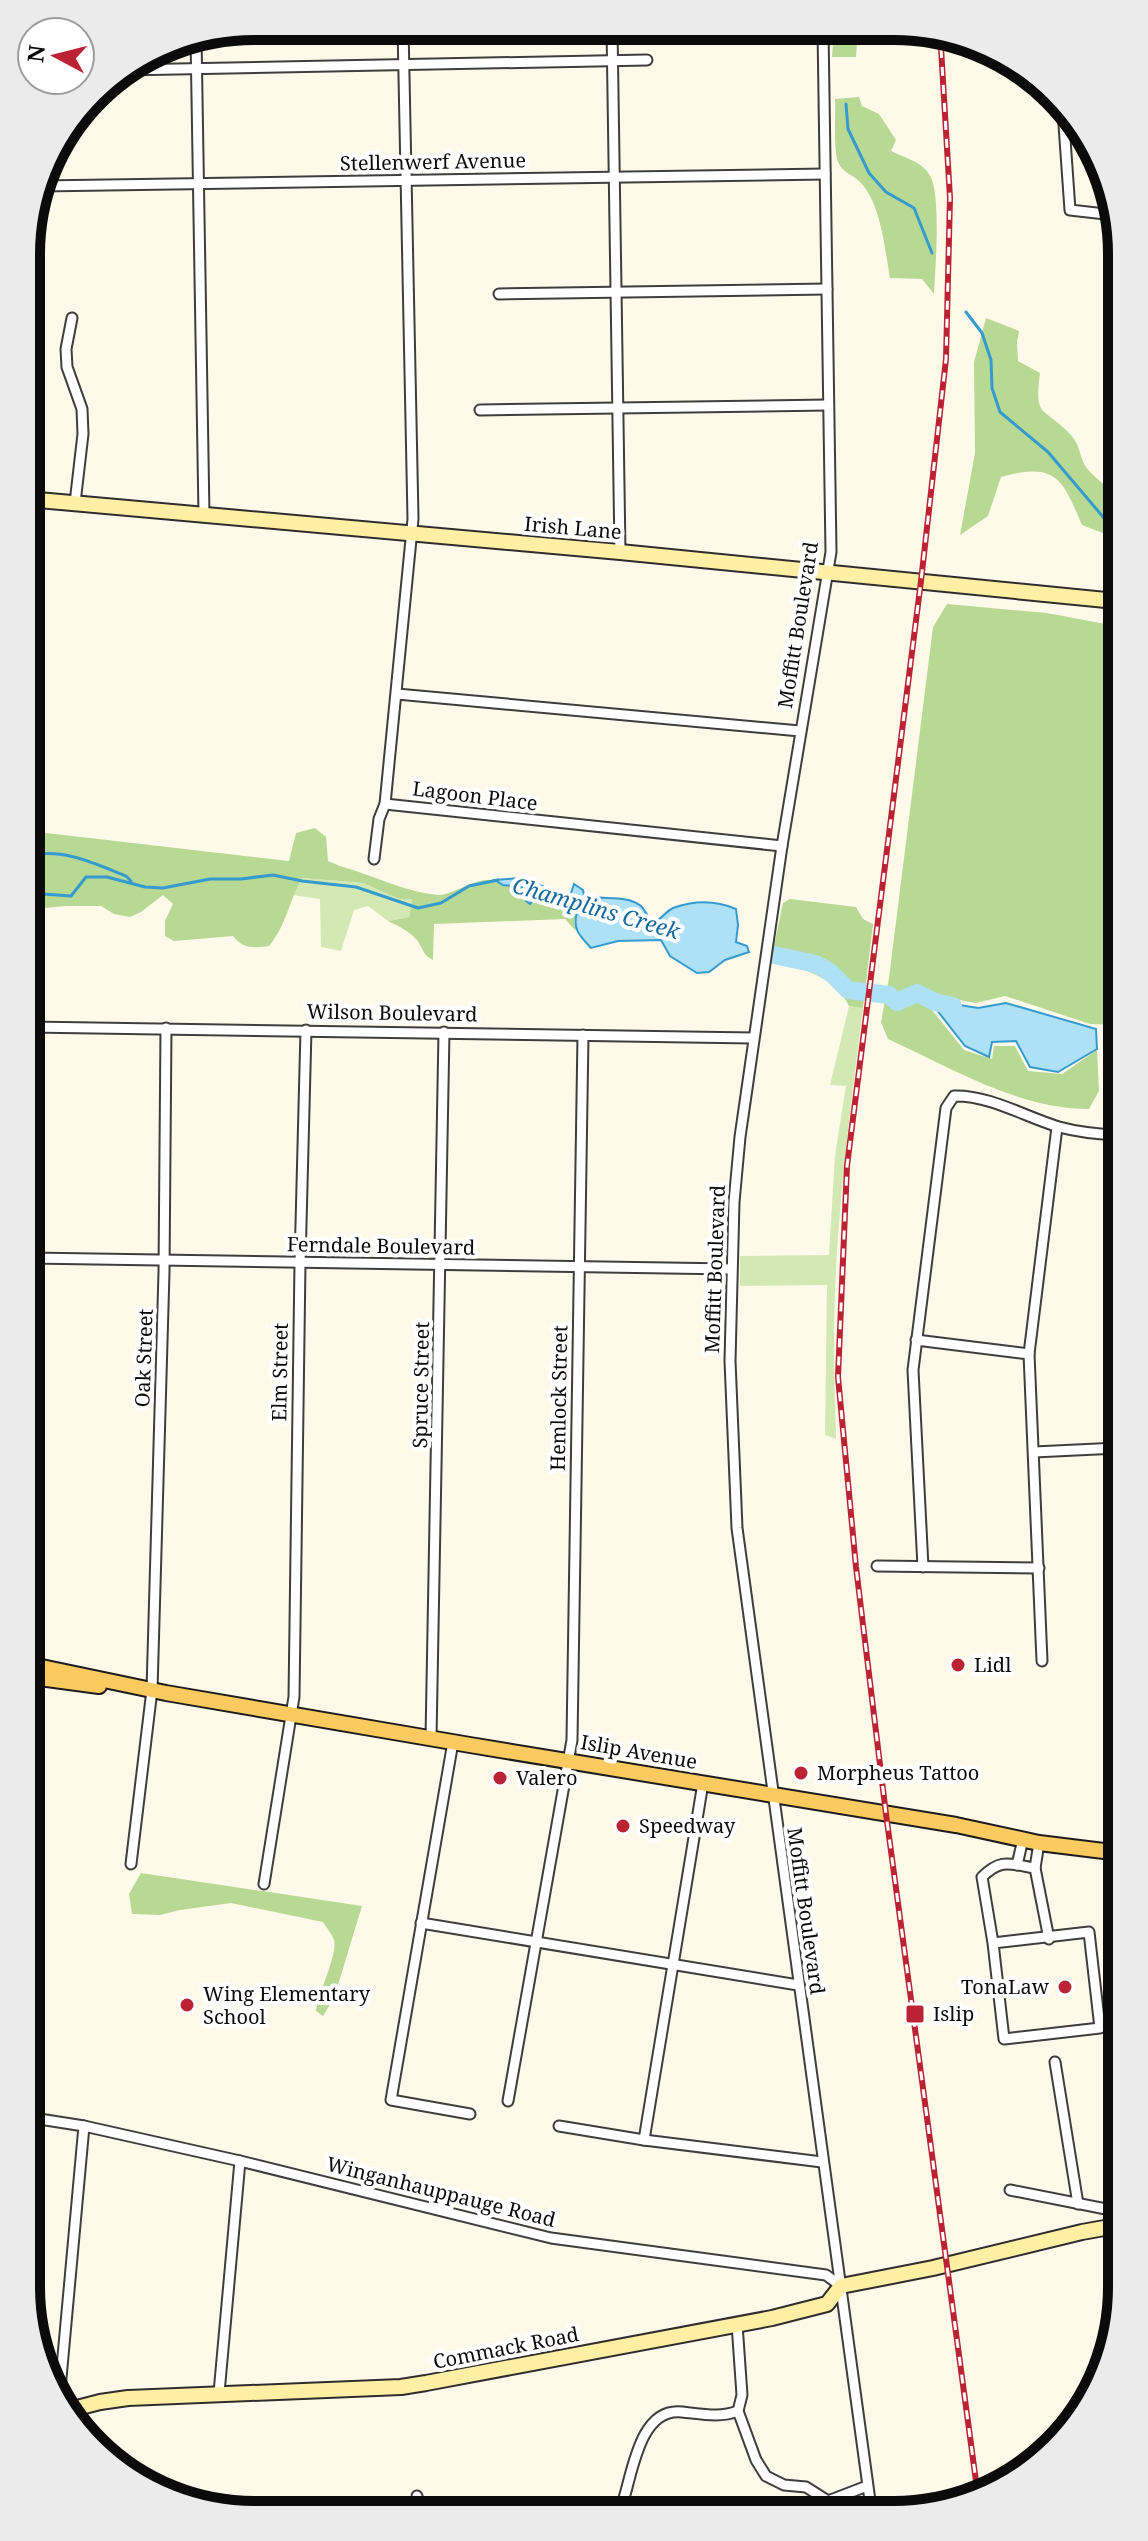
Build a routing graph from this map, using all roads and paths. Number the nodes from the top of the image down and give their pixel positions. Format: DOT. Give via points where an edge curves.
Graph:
graph roads {
  1 [pos="403,40"];
  2 [pos="612,40"];
  3 [pos="823,40"];
  4 [pos="196,48"];
  5 [pos="647,60"];
  6 [pos="612,62"];
  7 [pos="404,65"];
  8 [pos="197,69"];
  9 [pos="146,70"];
  10 [pos="1064,124"];
  11 [pos="825,174"];
  12 [pos="614,178"];
  13 [pos="406,181"];
  14 [pos="199,185"];
  15 [pos="51,186"];
  16 [pos="1104,214"];
  17 [pos="827,289"];
  18 [pos="616,292"];
  19 [pos="499,294"];
  20 [pos="72,318"];
  21 [pos="828,405"];
  22 [pos="618,408"];
  23 [pos="480,410"];
  24 [pos="40,500"];
  25 [pos="75,503"];
  26 [pos="204,515"];
  27 [pos="412,534"];
  28 [pos="620,552"];
  29 [pos="828,572"];
  30 [pos="1108,600"];
  31 [pos="397,694"];
  32 [pos="800,731"];
  33 [pos="385,804"];
  34 [pos="782,846"];
  35 [pos="374,859"];
  36 [pos="40,1027"];
  37 [pos="166,1028"];
  38 [pos="306,1030"];
  39 [pos="444,1032"];
  40 [pos="583,1035"];
  41 [pos="753,1038"];
  42 [pos="1057,1127"];
  43 [pos="1108,1134"];
  44 [pos="40,1258"];
  45 [pos="162,1260"];
  46 [pos="300,1263"];
  47 [pos="441,1265"];
  48 [pos="579,1268"];
  49 [pos="731,1269"];
  50 [pos="916,1340"];
  51 [pos="1029,1354"];
  52 [pos="1108,1448"];
  53 [pos="1034,1452"];
  54 [pos="877,1566"];
  55 [pos="923,1567"];
  56 [pos="1039,1568"];
  57 [pos="1042,1661"];
  58 [pos="40,1673"];
  59 [pos="152,1690"];
  60 [pos="291,1714"];
  61 [pos="431,1738"];
  62 [pos="453,1742"];
  63 [pos="567,1761"];
  64 [pos="703,1783"];
  65 [pos="772,1794"];
  66 [pos="1023,1839"];
  67 [pos="1039,1843"];
  68 [pos="1108,1852"];
  69 [pos="131,1864"];
  70 [pos="1017,1865"];
  71 [pos="1035,1868"];
  72 [pos="264,1884"];
  73 [pos="421,1923"];
  74 [pos="1049,1939"];
  75 [pos="536,1943"];
  76 [pos="993,1943"];
  77 [pos="672,1966"];
  78 [pos="798,1985"];
  79 [pos="1055,2062"];
  80 [pos="508,2101"];
  81 [pos="470,2114"];
  82 [pos="40,2119"];
  83 [pos="84,2126"];
  84 [pos="559,2126"];
  85 [pos="644,2140"];
  86 [pos="240,2161"];
  87 [pos="822,2162"];
  88 [pos="1010,2190"];
  89 [pos="1078,2204"];
  90 [pos="1095,2207"];
  91 [pos="1108,2211"];
  92 [pos="1108,2227"];
  93 [pos="1094,2229"];
  94 [pos="841,2286"];
  95 [pos="737,2324"];
  96 [pos="61,2379"];
  97 [pos="219,2393"];
  98 [pos="78,2408"];
  99 [pos="738,2411"];
  100 [pos="867,2486"];
  101 [pos="417,2496"];
  102 [pos="418,2501"];
  103 [pos="624,2501"];
  104 [pos="822,2501"];
  105 [pos="832,2501"];
  106 [pos="870,2501"];
  1 -- 7 [label="street, Lagoon Place"];
  2 -- 6 [label="street"];
  3 -- 11 [label="street, Moffitt Boulevard"];
  4 -- 8 [label="street"];
  5 -- 6 [label="street"];
  6 -- 7 [label="street"];
  6 -- 12 [label="street"];
  7 -- 8 [label="street"];
  7 -- 13 [label="street, Lagoon Place"];
  8 -- 9 [label="street"];
  8 -- 14 [label="street"];
  10 -- 16 [label="street" via="1070,210"];
  11 -- 12 [label="street, Stellenwerf Avenue"];
  11 -- 17 [label="street, Moffitt Boulevard"];
  12 -- 13 [label="street, Stellenwerf Avenue"];
  12 -- 18 [label="street"];
  13 -- 14 [label="street, Stellenwerf Avenue"];
  13 -- 27 [label="street, Lagoon Place"];
  14 -- 15 [label="street, Stellenwerf Avenue"];
  14 -- 26 [label="street"];
  17 -- 18 [label="street"];
  17 -- 21 [label="street, Moffitt Boulevard"];
  18 -- 19 [label="street"];
  18 -- 22 [label="street"];
  20 -- 25 [label="street" via="67,367 82,409 83,434"];
  21 -- 22 [label="street"];
  21 -- 29 [label="street, Moffitt Boulevard"];
  22 -- 23 [label="street"];
  22 -- 28 [label="street"];
  24 -- 25 [label="street, Irish Lane"];
  25 -- 26 [label="street, Irish Lane"];
  26 -- 27 [label="street, Irish Lane"];
  27 -- 28 [label="street, Irish Lane"];
  27 -- 31 [label="street, Lagoon Place"];
  28 -- 29 [label="street, Irish Lane"];
  29 -- 30 [label="street, Irish Lane"];
  29 -- 32 [label="street, Moffitt Boulevard"];
  31 -- 32 [label="street"];
  31 -- 33 [label="street, Lagoon Place"];
  32 -- 34 [label="street, Moffitt Boulevard"];
  33 -- 34 [label="street, Lagoon Place"];
  33 -- 35 [label="street"];
  34 -- 41 [label="street, Moffitt Boulevard"];
  36 -- 37 [label="street, Wilson Boulevard"];
  37 -- 38 [label="street, Wilson Boulevard"];
  37 -- 45 [label="street, Oak Street"];
  38 -- 39 [label="street, Wilson Boulevard"];
  38 -- 46 [label="street, Elm Street"];
  39 -- 40 [label="street, Wilson Boulevard"];
  39 -- 47 [label="street, Spruce Street"];
  40 -- 41 [label="street, Wilson Boulevard"];
  40 -- 48 [label="street, Hemlock Street"];
  41 -- 49 [label="street, Moffitt Boulevard"];
  42 -- 43 [label="street"];
  42 -- 50 [label="street" via="970,1096 954,1096 946,1108"];
  42 -- 51 [label="street"];
  44 -- 45 [label="street, Ferndale Boulevard"];
  45 -- 46 [label="street, Ferndale Boulevard"];
  45 -- 59 [label="street, Oak Street"];
  46 -- 47 [label="street, Ferndale Boulevard"];
  46 -- 60 [label="street, Elm Street"];
  47 -- 48 [label="street, Ferndale Boulevard"];
  47 -- 61 [label="street, Spruce Street"];
  48 -- 49 [label="street, Ferndale Boulevard"];
  48 -- 63 [label="street, Hemlock Street" via="572,1740"];
  49 -- 65 [label="street, Moffitt Boulevard" via="737,1528"];
  50 -- 51 [label="street"];
  50 -- 55 [label="street"];
  51 -- 53 [label="street"];
  52 -- 53 [label="street"];
  53 -- 56 [label="street"];
  54 -- 55 [label="street"];
  55 -- 56 [label="street"];
  56 -- 57 [label="street"];
  58 -- 59 [label="main road, Islip Avenue" via="110,1688"];
  59 -- 60 [label="main road, Islip Avenue"];
  59 -- 69 [label="street, Oak Street"];
  60 -- 61 [label="main road, Islip Avenue"];
  60 -- 72 [label="street, Elm Street"];
  61 -- 62 [label="main road, Islip Avenue"];
  62 -- 63 [label="main road, Islip Avenue"];
  62 -- 73 [label="street"];
  63 -- 64 [label="main road, Islip Avenue"];
  63 -- 75 [label="street, Hemlock Street"];
  64 -- 65 [label="main road, Islip Avenue"];
  64 -- 77 [label="street"];
  65 -- 66 [label="main road, Islip Avenue"];
  65 -- 78 [label="street, Moffitt Boulevard"];
  66 -- 67 [label="main road, Islip Avenue"];
  66 -- 70 [label="street"];
  67 -- 68 [label="main road, Islip Avenue"];
  67 -- 71 [label="street"];
  70 -- 71 [label="street"];
  70 -- 76 [label="street" via="994,1865 982,1877"];
  71 -- 74 [label="street"];
  73 -- 75 [label="street"];
  73 -- 81 [label="street" via="391,2100"];
  74 -- 76 [label="street"];
  74 -- 76 [label="street" via="1089,1932 1100,2028 1004,2039"];
  75 -- 77 [label="street"];
  75 -- 80 [label="street, Hemlock Street"];
  77 -- 78 [label="street"];
  77 -- 85 [label="street"];
  78 -- 87 [label="street, Moffitt Boulevard"];
  79 -- 89 [label="street"];
  82 -- 83 [label="street, Winganhauppauge Road"];
  83 -- 86 [label="street, Winganhauppauge Road"];
  83 -- 96 [label="street"];
  84 -- 85 [label="street"];
  85 -- 87 [label="street"];
  86 -- 94 [label="street, Winganhauppauge Road" via="551,2238 826,2275"];
  86 -- 97 [label="street"];
  87 -- 94 [label="street, Moffitt Boulevard"];
  88 -- 89 [label="street"];
  89 -- 90 [label="street"];
  90 -- 91 [label="street"];
  90 -- 93 [label="street"];
  92 -- 93 [label="street, Commack Road"];
  93 -- 94 [label="street, Commack Road"];
  94 -- 95 [label="street, Commack Road" via="827,2304"];
  94 -- 100 [label="street, Moffitt Boulevard"];
  95 -- 97 [label="street, Commack Road" via="401,2387"];
  95 -- 99 [label="street" via="742,2395"];
  97 -- 98 [label="street, Commack Road"];
  99 -- 103 [label="street" via="724,2416 676,2411 659,2417 644,2434"];
  99 -- 104 [label="street" via="766,2476 806,2487"];
  100 -- 105 [label="street"];
  100 -- 106 [label="street, Moffitt Boulevard"];
  101 -- 102 [label="street"];
}
